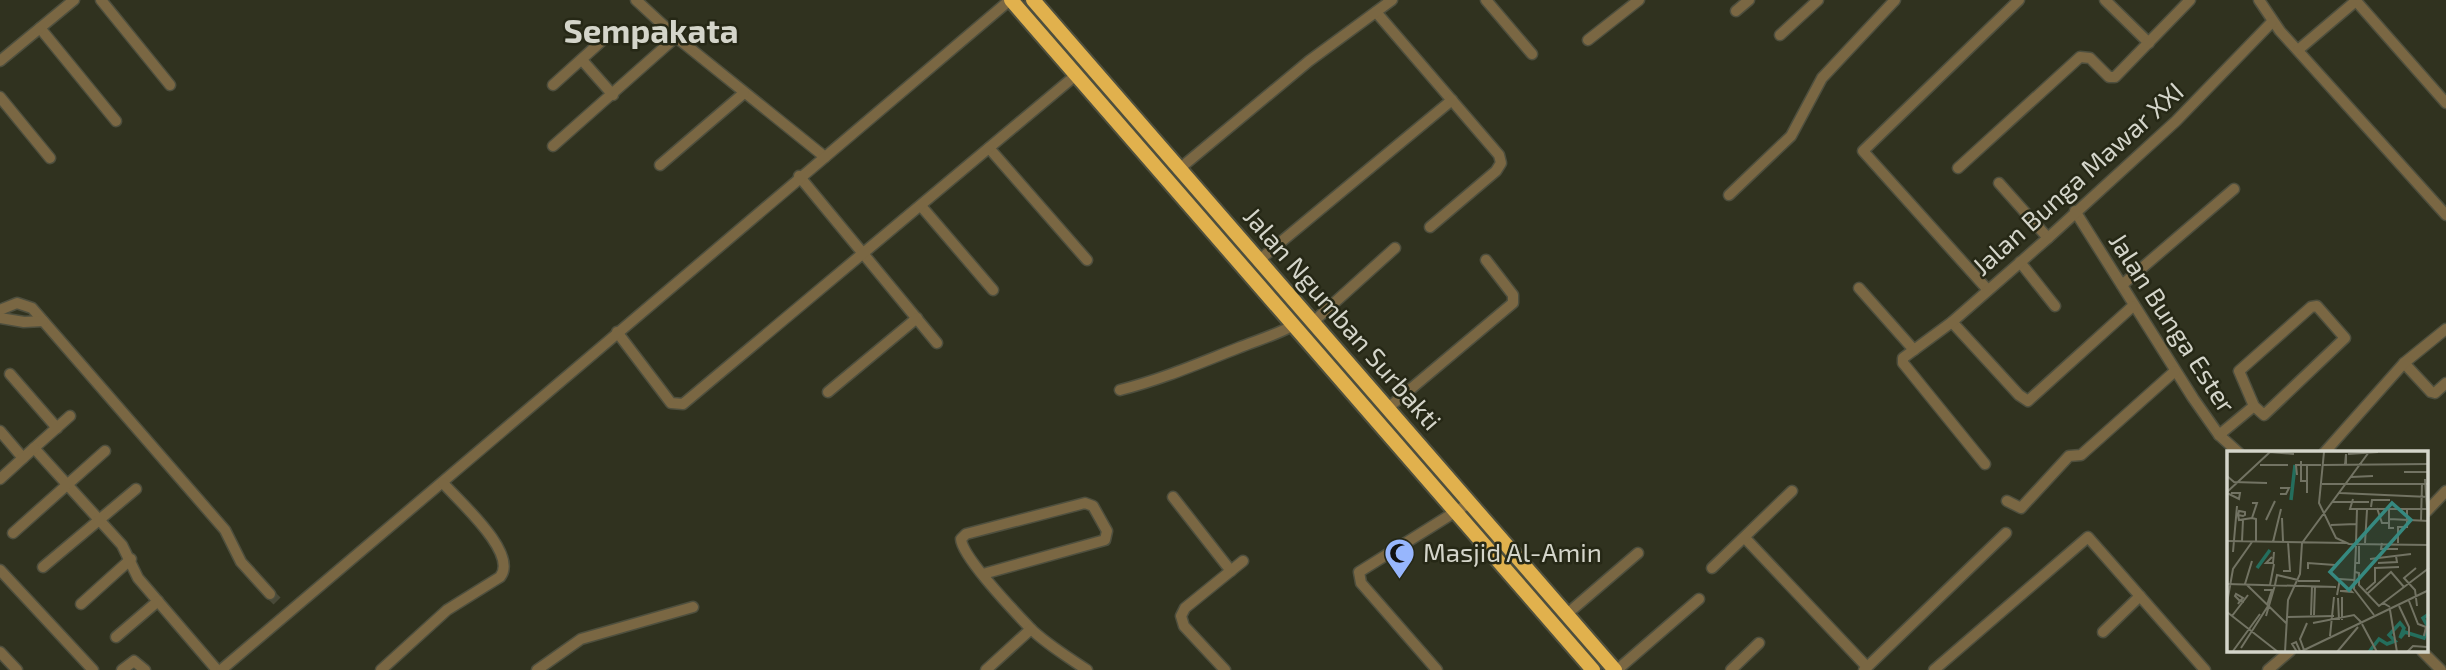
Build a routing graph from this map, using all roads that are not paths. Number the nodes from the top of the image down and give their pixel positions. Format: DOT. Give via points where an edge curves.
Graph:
graph roads {
  1 [pos="74,0"];
  2 [pos="101,0"];
  3 [pos="636,0"];
  4 [pos="1011,0"];
  5 [pos="1033,0"];
  6 [pos="1392,0"];
  7 [pos="1486,0"];
  8 [pos="1639,0"];
  9 [pos="1749,0"];
  10 [pos="1818,0"];
  11 [pos="1895,0"];
  12 [pos="2019,0"];
  13 [pos="2105,0"];
  14 [pos="2190,0"];
  15 [pos="2259,0"];
  16 [pos="2357,0"];
  17 [pos="1736,11"];
  18 [pos="1376,12"];
  19 [pos="2272,22"];
  20 [pos="40,28"];
  21 [pos="1780,35"];
  22 [pos="676,37"];
  23 [pos="605,38"];
  24 [pos="1588,40"];
  25 [pos="2149,43"];
  26 [pos="2298,51"];
  27 [pos="1532,54"];
  28 [pos="582,60"];
  29 [pos="0,61"];
  30 [pos="1076,75"];
  31 [pos="170,85"];
  32 [pos="554,85"];
  33 [pos="744,93"];
  34 [pos="613,95"];
  35 [pos="0,97"];
  36 [pos="1452,100"];
  37 [pos="2446,103"];
  38 [pos="116,121"];
  39 [pos="553,146"];
  40 [pos="989,148"];
  41 [pos="825,157"];
  42 [pos="50,158"];
  43 [pos="660,165"];
  44 [pos="1958,168"];
  45 [pos="1178,170"];
  46 [pos="799,176"];
  47 [pos="1999,183"];
  48 [pos="2234,189"];
  49 [pos="1729,195"];
  50 [pos="921,206"];
  51 [pos="2075,211"];
  52 [pos="2446,215"];
  53 [pos="1430,227"];
  54 [pos="2048,238"];
  55 [pos="1395,248"];
  56 [pos="863,254"];
  57 [pos="1486,260"];
  58 [pos="1087,261"];
  59 [pos="1258,261"];
  60 [pos="2020,262"];
  61 [pos="2122,285"];
  62 [pos="1859,288"];
  63 [pos="1987,289"];
  64 [pos="993,290"];
  65 [pos="2055,306"];
  66 [pos="2133,306"];
  67 [pos="0,310"];
  68 [pos="0,318"];
  69 [pos="917,318"];
  70 [pos="43,321"];
  71 [pos="1952,322"];
  72 [pos="1313,323"];
  73 [pos="1294,325"];
  74 [pos="2446,329"];
  75 [pos="617,332"];
  76 [pos="937,342"];
  77 [pos="1914,350"];
  78 [pos="2404,363"];
  79 [pos="2175,371"];
  80 [pos="10,374"];
  81 [pos="2446,383"];
  82 [pos="1120,390"];
  83 [pos="828,392"];
  84 [pos="2254,406"];
  85 [pos="1388,408"];
  86 [pos="70,416"];
  87 [pos="57,428"];
  88 [pos="0,431"];
  89 [pos="2219,435"];
  90 [pos="34,447"];
  91 [pos="105,451"];
  92 [pos="2237,451"];
  93 [pos="2326,451"];
  94 [pos="23,458"];
  95 [pos="1985,464"];
  96 [pos="0,479"];
  97 [pos="443,483"];
  98 [pos="66,484"];
  99 [pos="136,489"];
  100 [pos="1792,491"];
  101 [pos="2446,491"];
  102 [pos="1173,497"];
  103 [pos="2007,501"];
  104 [pos="1471,502"];
  105 [pos="2428,510"];
  106 [pos="1456,512"];
  107 [pos="100,520"];
  108 [pos="13,533"];
  109 [pos="2006,533"];
  110 [pos="1745,538"];
  111 [pos="1637,553"];
  112 [pos="131,559"];
  113 [pos="1243,561"];
  114 [pos="43,567"];
  115 [pos="1712,568"];
  116 [pos="0,570"];
  117 [pos="1231,571"];
  118 [pos="984,574"];
  119 [pos="270,594"];
  120 [pos="2140,596"];
  121 [pos="1699,598"];
  122 [pos="158,601"];
  123 [pos="80,604"];
  124 [pos="280,604"];
  125 [pos="693,607"];
  126 [pos="287,613"];
  127 [pos="1567,614"];
  128 [pos="1031,629"];
  129 [pos="2103,632"];
  130 [pos="117,637"];
  131 [pos="1759,643"];
  132 [pos="0,652"];
  133 [pos="2289,652"];
  134 [pos="2423,652"];
  135 [pos="1865,669"];
  136 [pos="17,670"];
  137 [pos="93,670"];
  138 [pos="122,670"];
  139 [pos="145,670"];
  140 [pos="219,670"];
  141 [pos="381,670"];
  142 [pos="537,670"];
  143 [pos="986,670"];
  144 [pos="1087,670"];
  145 [pos="1225,670"];
  146 [pos="1437,670"];
  147 [pos="1593,670"];
  148 [pos="1616,670"];
  149 [pos="1731,670"];
  150 [pos="1934,670"];
  151 [pos="2205,670"];
  152 [pos="2268,670"];
  153 [pos="2441,670"];
  1 -- 20 [label="street"];
  2 -- 31 [label="street"];
  3 -- 22 [label="street"];
  4 -- 30 [label="highway, Jalan Ngumban Surbakti"];
  4 -- 41 [label="street"];
  5 -- 45 [label="highway, Jalan Ngumban Surbakti"];
  6 -- 18 [label="street"];
  7 -- 27 [label="street"];
  8 -- 24 [label="street"];
  9 -- 17 [label="street"];
  10 -- 21 [label="street"];
  11 -- 49 [label="street" via="1822,78 1791,136"];
  12 -- 63 [label="street" via="1864,151"];
  13 -- 25 [label="street"];
  14 -- 25 [label="street"];
  15 -- 19 [label="street"];
  16 -- 26 [label="street"];
  16 -- 37 [label="street"];
  18 -- 36 [label="street"];
  18 -- 45 [label="street"];
  19 -- 26 [label="street"];
  19 -- 51 [label="street, Jalan Bunga Mawar XXI" via="2176,121"];
  20 -- 29 [label="street"];
  20 -- 38 [label="street"];
  22 -- 33 [label="street"];
  22 -- 34 [label="street"];
  23 -- 28 [label="street"];
  25 -- 44 [label="street" via="2112,78 2090,58 2080,57"];
  26 -- 52 [label="street"];
  28 -- 32 [label="street"];
  28 -- 34 [label="street"];
  30 -- 40 [label="street"];
  30 -- 73 [label="highway, Jalan Ngumban Surbakti"];
  33 -- 41 [label="street"];
  33 -- 43 [label="street"];
  34 -- 39 [label="street"];
  35 -- 42 [label="street"];
  36 -- 53 [label="street" via="1495,149 1501,163"];
  36 -- 59 [label="street"];
  40 -- 50 [label="street"];
  40 -- 58 [label="street"];
  41 -- 46 [label="street"];
  45 -- 59 [label="highway, Jalan Ngumban Surbakti"];
  46 -- 56 [label="street"];
  46 -- 75 [label="street"];
  47 -- 54 [label="street"];
  48 -- 61 [label="street"];
  50 -- 56 [label="street"];
  50 -- 64 [label="street"];
  51 -- 54 [label="street, Jalan Bunga Mawar XXI"];
  51 -- 61 [label="street, Jalan Bunga Ester"];
  54 -- 60 [label="street, Jalan Bunga Mawar XXI"];
  55 -- 72 [label="street"];
  56 -- 69 [label="street"];
  56 -- 75 [label="street" via="683,404 671,402"];
  57 -- 85 [label="street" via="1513,295 1513,303"];
  59 -- 72 [label="highway, Jalan Ngumban Surbakti"];
  60 -- 63 [label="street, Jalan Bunga Mawar XXI"];
  60 -- 65 [label="street"];
  61 -- 66 [label="street, Jalan Bunga Ester"];
  62 -- 77 [label="street"];
  63 -- 71 [label="street, Jalan Bunga Mawar XXI"];
  66 -- 71 [label="street" via="2028,401"];
  66 -- 79 [label="street, Jalan Bunga Ester"];
  67 -- 70 [label="street" via="22,303"];
  68 -- 70 [label="street"];
  69 -- 76 [label="street"];
  69 -- 83 [label="street"];
  70 -- 119 [label="street" via="225,530 241,562"];
  71 -- 77 [label="street, Jalan Bunga Mawar XXI"];
  72 -- 85 [label="highway, Jalan Ngumban Surbakti"];
  73 -- 82 [label="street" via="1179,373"];
  73 -- 106 [label="highway, Jalan Ngumban Surbakti"];
  74 -- 78 [label="street"];
  75 -- 97 [label="street"];
  77 -- 95 [label="street, Jalan Bunga Mawar XXI" via="1903,363"];
  78 -- 81 [label="street" via="2431,392"];
  78 -- 93 [label="street"];
  79 -- 89 [label="street, Jalan Bunga Ester"];
  79 -- 103 [label="street" via="2081,456 2069,456 2021,508"];
  80 -- 87 [label="street"];
  84 -- 84 [label="street" via="2239,370 2317,306 2345,338 2264,415"];
  84 -- 89 [label="street"];
  85 -- 104 [label="highway, Jalan Ngumban Surbakti"];
  86 -- 87 [label="street"];
  87 -- 90 [label="street"];
  88 -- 94 [label="street"];
  89 -- 92 [label="street, Jalan Bunga Ester"];
  90 -- 94 [label="street"];
  90 -- 98 [label="street"];
  91 -- 98 [label="street"];
  94 -- 96 [label="street"];
  97 -- 126 [label="street"];
  97 -- 141 [label="street" via="494,540 506,571 447,610"];
  98 -- 107 [label="street"];
  98 -- 108 [label="street"];
  99 -- 107 [label="street"];
  100 -- 110 [label="street"];
  101 -- 105 [label="street"];
  102 -- 117 [label="street"];
  104 -- 106 [label="street"];
  104 -- 127 [label="highway, Jalan Ngumban Surbakti"];
  106 -- 146 [label="street" via="1359,572 1362,583"];
  106 -- 147 [label="highway, Jalan Ngumban Surbakti"];
  107 -- 112 [label="street"];
  107 -- 114 [label="street"];
  109 -- 135 [label="street"];
  110 -- 115 [label="street"];
  110 -- 135 [label="street"];
  111 -- 127 [label="street"];
  112 -- 122 [label="street" via="134,573"];
  112 -- 123 [label="street"];
  113 -- 117 [label="street"];
  116 -- 137 [label="street"];
  117 -- 145 [label="street" via="1181,615 1184,626"];
  118 -- 118 [label="street" via="1105,540 1107,531 1093,506 1085,503 966,534 961,547"];
  118 -- 128 [label="street"];
  120 -- 129 [label="street"];
  120 -- 150 [label="street" via="2087,537"];
  120 -- 151 [label="street"];
  121 -- 148 [label="street"];
  122 -- 130 [label="street"];
  122 -- 140 [label="street"];
  124 -- 126 [label="street"];
  125 -- 142 [label="street" via="580,639"];
  126 -- 140 [label="street"];
  127 -- 148 [label="highway, Jalan Ngumban Surbakti"];
  128 -- 143 [label="street"];
  128 -- 144 [label="street"];
  131 -- 149 [label="street"];
  132 -- 136 [label="street"];
  133 -- 152 [label="street"];
  134 -- 153 [label="street"];
  138 -- 139 [label="street" via="134,661"];
}
